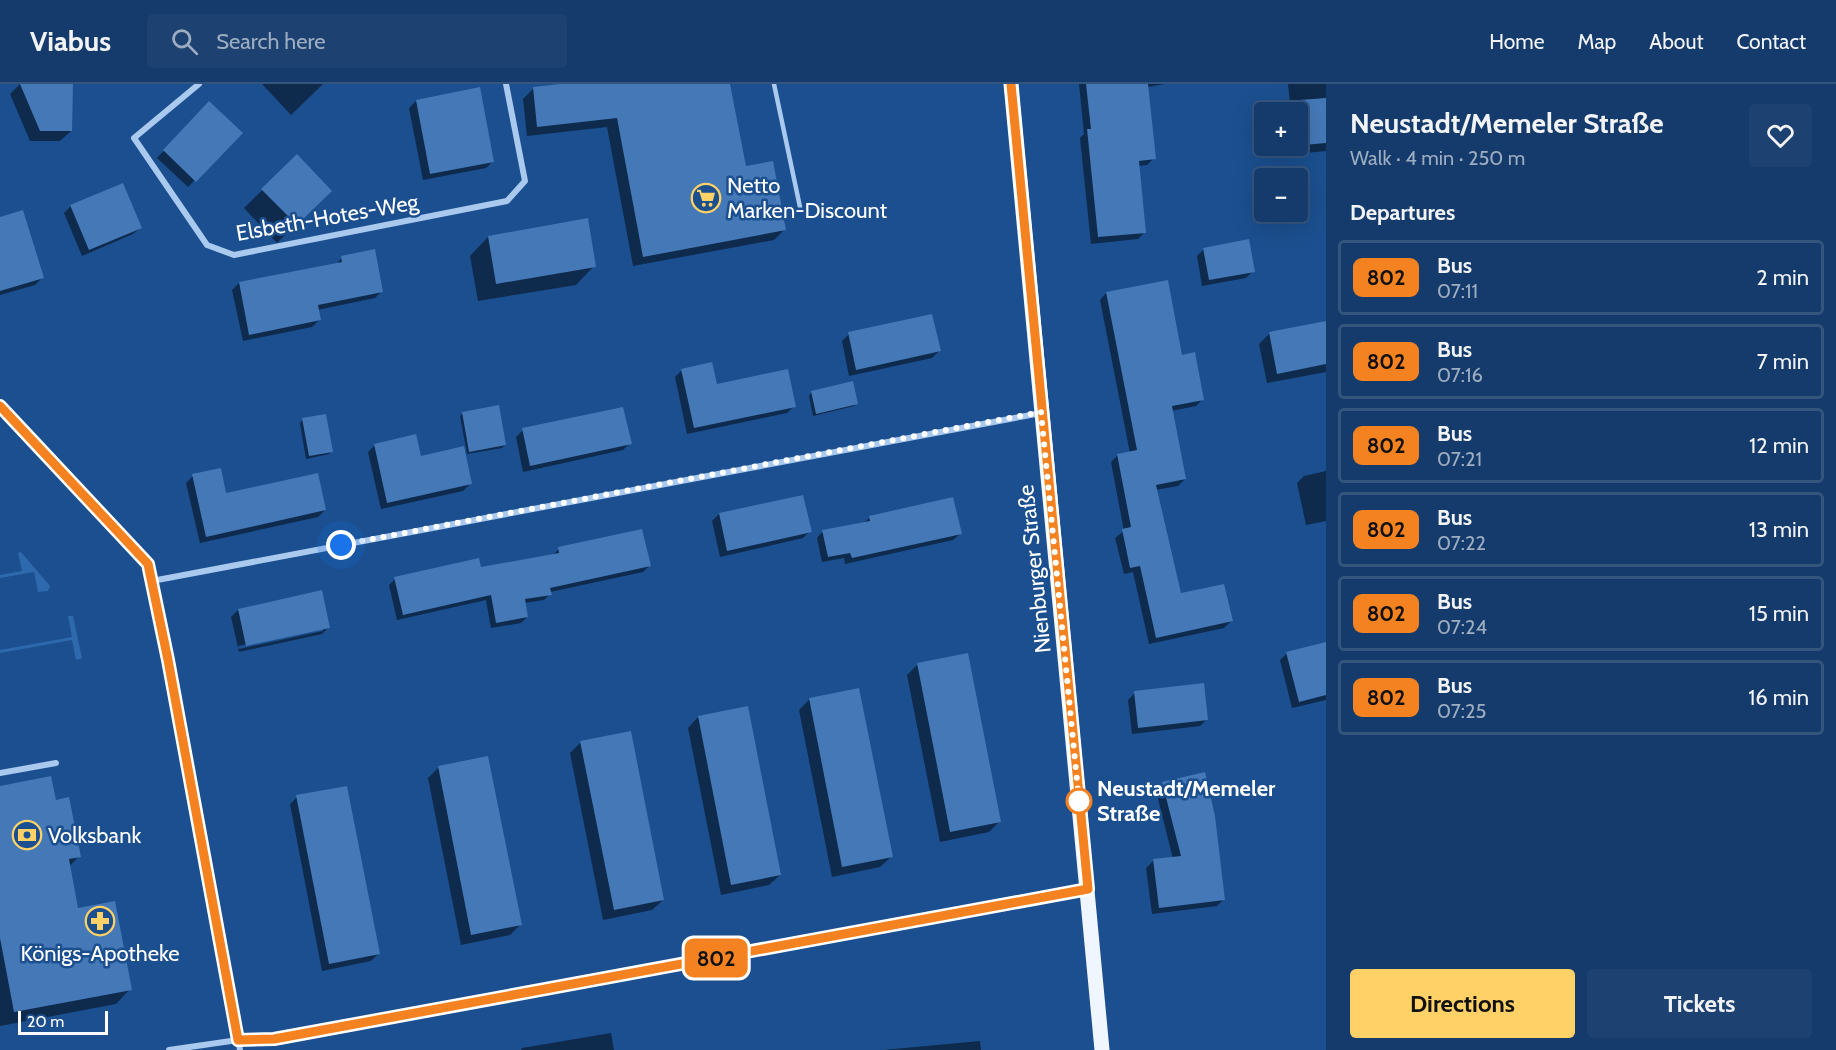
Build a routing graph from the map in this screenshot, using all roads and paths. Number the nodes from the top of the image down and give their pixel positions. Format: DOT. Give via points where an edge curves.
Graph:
graph roads {
  1 [pos="199,84"];
  2 [pos="506,84"];
  3 [pos="774,84"];
  4 [pos="1011,84"];
  5 [pos="800,207"];
  6 [pos="0,406"];
  7 [pos="1041,412"];
  8 [pos="152,581"];
  9 [pos="56,763"];
  10 [pos="0,773"];
  11 [pos="1088,889"];
  12 [pos="238,1040"];
  13 [pos="169,1050"];
  14 [pos="240,1050"];
  15 [pos="1102,1050"];
  1 -- 2 [label="street, Elsbeth-Hotes-Weg" via="134,138 207,245 234,255 507,201 525,181"];
  3 -- 5 [label="lane"];
  4 -- 7 [label="main road, Nienburger Straße"];
  6 -- 8 [label="street" via="148,564"];
  7 -- 8 [label="street"];
  7 -- 11 [label="main road, Nienburger Straße"];
  8 -- 12 [label="street"];
  9 -- 10 [label="street"];
  11 -- 12 [label="street" via="274,1039"];
  11 -- 15 [label="main road, Nienburger Straße"];
  12 -- 13 [label="street"];
  12 -- 14 [label="street"];
}
